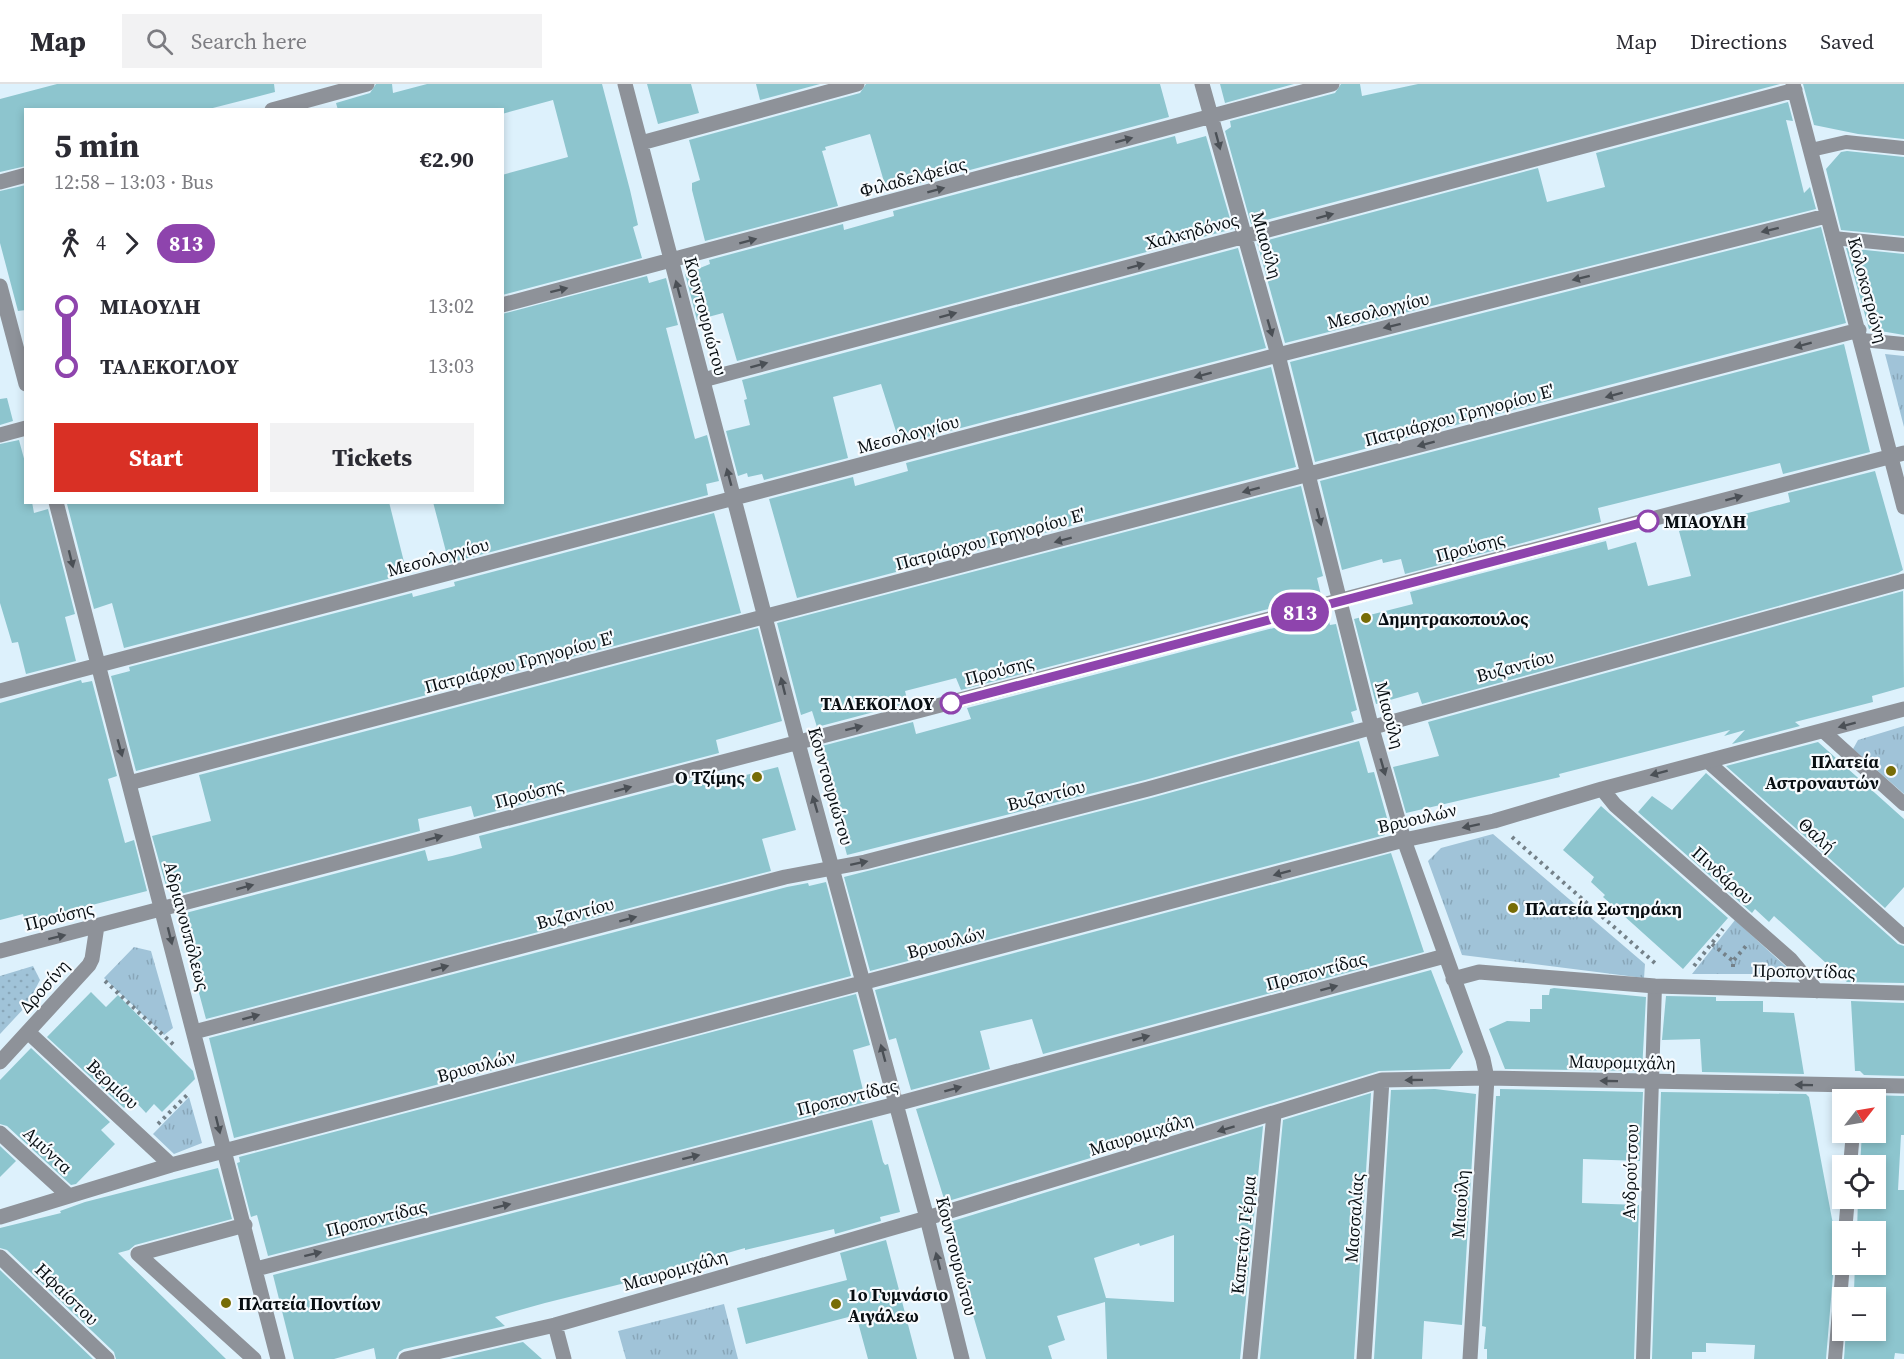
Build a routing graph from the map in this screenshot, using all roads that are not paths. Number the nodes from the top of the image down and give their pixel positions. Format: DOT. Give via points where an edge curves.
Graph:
graph roads {
  1 [pos="367,84"];
  2 [pos="625,84"];
  3 [pos="857,84"];
  4 [pos="1202,84"];
  5 [pos="1332,84"];
  6 [pos="1794,87"];
  7 [pos="279,108"];
  8 [pos="1211,116"];
  9 [pos="641,143"];
  10 [pos="1904,148"];
  11 [pos="1811,150"];
  12 [pos="24,176"];
  13 [pos="0,182"];
  14 [pos="1826,216"];
  15 [pos="1244,237"];
  16 [pos="1833,238"];
  17 [pos="1904,245"];
  18 [pos="671,262"];
  19 [pos="0,286"];
  20 [pos="504,304"];
  21 [pos="1860,335"];
  22 [pos="1904,344"];
  23 [pos="1278,355"];
  24 [pos="24,376"];
  25 [pos="703,380"];
  26 [pos="24,429"];
  27 [pos="0,435"];
  28 [pos="1898,455"];
  29 [pos="1308,475"];
  30 [pos="735,500"];
  31 [pos="57,504"];
  32 [pos="1904,507"];
  33 [pos="1904,581"];
  34 [pos="1342,601"];
  35 [pos="766,618"];
  36 [pos="98,665"];
  37 [pos="0,691"];
  38 [pos="1904,709"];
  39 [pos="1371,726"];
  40 [pos="1823,731"];
  41 [pos="798,743"];
  42 [pos="1707,760"];
  43 [pos="129,783"];
  44 [pos="1602,789"];
  45 [pos="1904,804"];
  46 [pos="1404,840"];
  47 [pos="834,868"];
  48 [pos="163,909"];
  49 [pos="97,926"];
  50 [pos="1904,937"];
  51 [pos="0,951"];
  52 [pos="1445,956"];
  53 [pos="1453,980"];
  54 [pos="865,984"];
  55 [pos="1655,986"];
  56 [pos="1817,991"];
  57 [pos="1904,993"];
  58 [pos="28,1032"];
  59 [pos="194,1032"];
  60 [pos="0,1062"];
  61 [pos="1487,1078"];
  62 [pos="1382,1080"];
  63 [pos="1651,1082"];
  64 [pos="1904,1086"];
  65 [pos="1883,1089"];
  66 [pos="1832,1092"];
  67 [pos="896,1104"];
  68 [pos="1274,1114"];
  69 [pos="0,1133"];
  70 [pos="225,1152"];
  71 [pos="171,1165"];
  72 [pos="69,1196"];
  73 [pos="0,1217"];
  74 [pos="927,1218"];
  75 [pos="245,1225"];
  76 [pos="0,1257"];
  77 [pos="256,1269"];
  78 [pos="1842,1275"];
  79 [pos="555,1324"];
  80 [pos="106,1359"];
  81 [pos="254,1359"];
  82 [pos="278,1359"];
  83 [pos="406,1359"];
  84 [pos="564,1359"];
  85 [pos="963,1359"];
  86 [pos="1250,1359"];
  87 [pos="1364,1359"];
  88 [pos="1470,1359"];
  89 [pos="1643,1359"];
  90 [pos="1835,1359"];
  1 -- 7 [label="street"];
  2 -- 9 [label="street, Κουντουριώτου"];
  3 -- 9 [label="street"];
  4 -- 8 [label="street, Μιαούλη"];
  5 -- 8 [label="street, Φιλαδελφείας"];
  6 -- 11 [label="street, Κολοκοτρώνη"];
  15 -- 6 [label="street, Χαλκηδόνος, one-way"];
  8 -- 15 [label="street, Μιαούλη, one-way"];
  18 -- 8 [label="street, Φιλαδελφείας, one-way"];
  9 -- 18 [label="street, Κουντουριώτου"];
  10 -- 11 [label="lane" via="1846,142"];
  11 -- 14 [label="street, Κολοκοτρώνη"];
  12 -- 13 [label="street"];
  14 -- 16 [label="street, Κολοκοτρώνη"];
  14 -- 23 [label="street, Μεσολογγίου, one-way"];
  15 -- 23 [label="street, Μιαούλη, one-way"];
  25 -- 15 [label="street, Χαλκηδόνος, one-way"];
  16 -- 17 [label="lane"];
  16 -- 21 [label="street, Κολοκοτρώνη"];
  20 -- 18 [label="street, Φιλαδελφείας, one-way"];
  25 -- 18 [label="street, Κουντουριώτου, one-way"];
  19 -- 24 [label="street"];
  21 -- 22 [label="lane, Πατριάρχου Γρηγορίου Ε'"];
  21 -- 28 [label="street, Κολοκοτρώνη"];
  21 -- 29 [label="street, Πατριάρχου Γρηγορίου Ε', one-way"];
  23 -- 29 [label="street, Μιαούλη"];
  23 -- 30 [label="street, Μεσολογγίου, one-way"];
  30 -- 25 [label="street, Κουντουριώτου, one-way"];
  26 -- 27 [label="street"];
  28 -- 32 [label="street, Κολοκοτρώνη"];
  34 -- 28 [label="street, Προύσης, one-way"];
  29 -- 34 [label="street, Μιαούλη, one-way"];
  29 -- 35 [label="street, Πατριάρχου Γρηγορίου Ε', one-way"];
  30 -- 35 [label="street, Κουντουριώτου"];
  30 -- 36 [label="street, Μεσολογγίου"];
  31 -- 36 [label="street, Αδριανουπόλεως, one-way"];
  33 -- 39 [label="street, Βυζαντίου"];
  34 -- 39 [label="street, Μιαούλη"];
  41 -- 34 [label="street, Προύσης, one-way"];
  41 -- 35 [label="street, Κουντουριώτου, one-way"];
  35 -- 43 [label="street, Πατριάρχου Γρηγορίου Ε'"];
  36 -- 37 [label="street, Μεσολογγίου"];
  36 -- 43 [label="street, Αδριανουπόλεως, one-way"];
  38 -- 40 [label="street, Βρυουλών, one-way"];
  39 -- 46 [label="street, Μιαούλη, one-way"];
  47 -- 39 [label="street, Βυζαντίου, one-way" via="1137,792"];
  40 -- 42 [label="street, Βρυουλών"];
  40 -- 45 [label="lane"];
  47 -- 41 [label="street, Κουντουριώτου, one-way"];
  48 -- 41 [label="street, Προύσης, one-way"];
  42 -- 44 [label="street, Βρυουλών, one-way"];
  42 -- 50 [label="lane, Θαλή"];
  43 -- 48 [label="street, Αδριανουπόλεως"];
  44 -- 46 [label="street, Βρυουλών, one-way" via="1494,821"];
  44 -- 56 [label="street, Πινδάρου" via="1615,805 1791,960"];
  46 -- 52 [label="street, Μιαούλη"];
  46 -- 54 [label="street, Βρυουλών, one-way"];
  47 -- 54 [label="street, Κουντουριώτου"];
  59 -- 47 [label="street, Βυζαντίου, one-way" via="785,877"];
  48 -- 49 [label="street, Προύσης"];
  48 -- 59 [label="street, Αδριανουπόλεως, one-way"];
  51 -- 49 [label="street, Προύσης, one-way"];
  49 -- 58 [label="street, Δροσίνη" via="93,959"];
  52 -- 53 [label="street, Μιαούλη"];
  67 -- 52 [label="street, Προποντίδας, one-way"];
  53 -- 55 [label="street, Προποντίδας" via="1479,972"];
  53 -- 61 [label="street, Μιαούλη"];
  67 -- 54 [label="street, Κουντουριώτου, one-way"];
  54 -- 70 [label="street, Βρυουλών"];
  55 -- 56 [label="street, Προποντίδας"];
  55 -- 63 [label="lane, Ανδρούτσου"];
  56 -- 57 [label="street, Προποντίδας"];
  58 -- 60 [label="street, Δροσίνη"];
  58 -- 71 [label="street, Βερμίου"];
  59 -- 70 [label="street, Αδριανουπόλεως, one-way"];
  61 -- 62 [label="street, Μαυρομιχάλη, one-way"];
  63 -- 61 [label="street, Μαυρομιχάλη, one-way"];
  61 -- 88 [label="street, Μιαούλη"];
  62 -- 68 [label="street, Μαυρομιχάλη"];
  62 -- 87 [label="street, Μασσαλίας"];
  66 -- 63 [label="street, Μαυρομιχάλη, one-way"];
  63 -- 89 [label="lane, Ανδρούτσου"];
  64 -- 65 [label="street, Μαυρομιχάλη"];
  67 -- 74 [label="street, Κουντουριώτου"];
  77 -- 67 [label="street, Προποντίδας, one-way"];
  68 -- 74 [label="street, Μαυρομιχάλη, one-way"];
  68 -- 86 [label="street, Καπετάν Γέρμα"];
  69 -- 72 [label="street, Αμύντα"];
  70 -- 71 [label="street, Βρυουλών"];
  70 -- 75 [label="street, Αδριανουπόλεως"];
  71 -- 72 [label="street, Βρυουλών"];
  72 -- 73 [label="street, Βρυουλών"];
  74 -- 79 [label="street, Μαυρομιχάλη"];
  85 -- 74 [label="street, Κουντουριώτου, one-way"];
  75 -- 77 [label="street, Αδριανουπόλεως"];
  75 -- 81 [label="street" via="138,1254"];
  76 -- 80 [label="street, Ηφαίστου"];
  77 -- 82 [label="street, Αδριανουπόλεως"];
  78 -- 90 [label="lane"];
  79 -- 83 [label="street, Μαυρομιχάλη"];
  79 -- 84 [label="street"];
}
